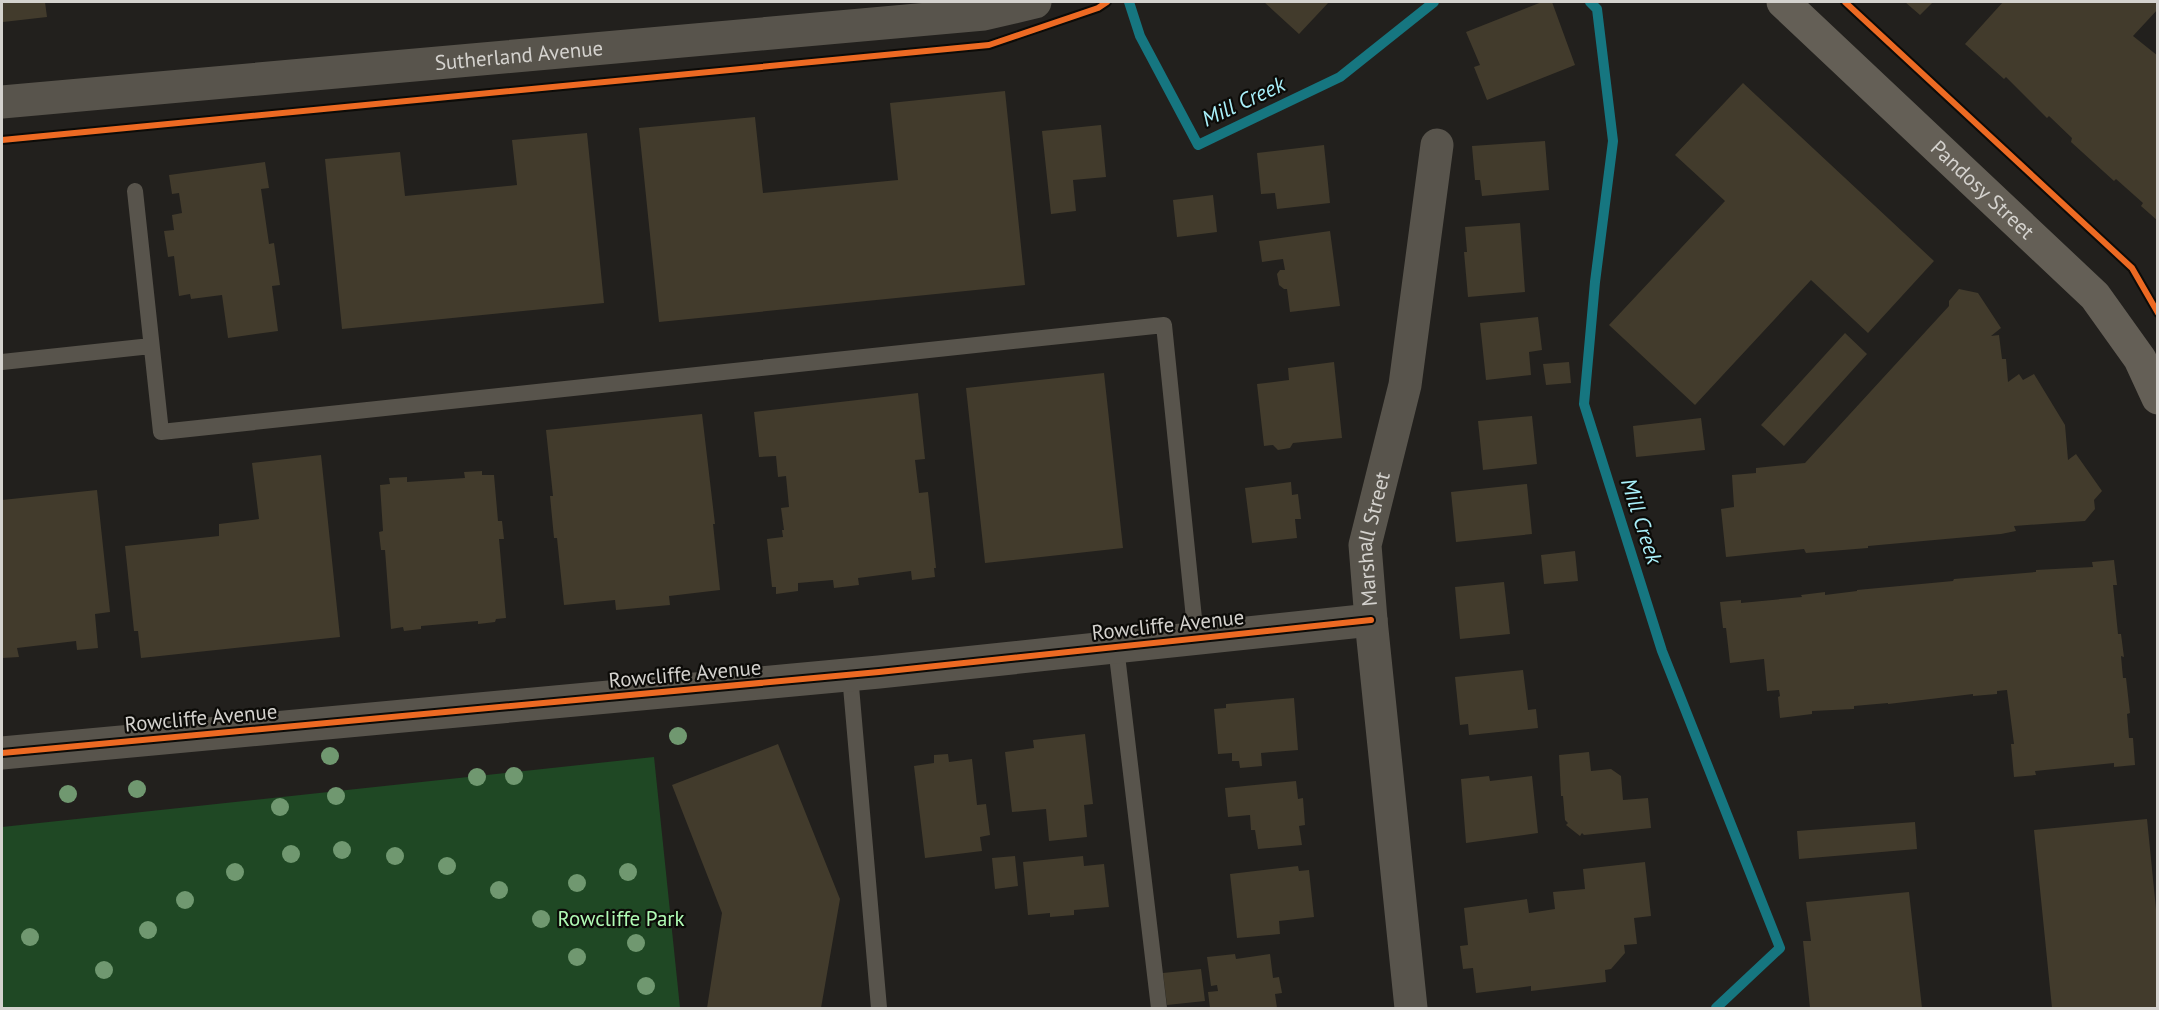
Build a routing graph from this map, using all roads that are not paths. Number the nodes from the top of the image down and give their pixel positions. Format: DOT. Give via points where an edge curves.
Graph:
graph roads {
  1 [pos="1035,2"];
  2 [pos="1783,2"];
  3 [pos="2,102"];
  4 [pos="1437,145"];
  5 [pos="135,191"];
  6 [pos="152,346"];
  7 [pos="2149,358"];
  8 [pos="2,362"];
  9 [pos="2157,398"];
  10 [pos="1371,620"];
  11 [pos="1196,638"];
  12 [pos="1116,647"];
  13 [pos="850,675"];
  14 [pos="2,753"];
  15 [pos="879,1008"];
  16 [pos="1159,1008"];
  17 [pos="1411,1008"];
  1 -- 3 [label="street, Sutherland Avenue" via="984,14"];
  2 -- 7 [label="main road, Pandosy Street" via="2095,296"];
  4 -- 10 [label="street, Marshall Street" via="1405,385 1365,545"];
  5 -- 6 [label="lane"];
  6 -- 8 [label="lane"];
  6 -- 11 [label="lane" via="161,432 1164,325"];
  7 -- 9 [label="main road, Pandosy Street"];
  10 -- 11 [label="street, Rowcliffe Avenue"];
  10 -- 17 [label="street, Marshall Street"];
  11 -- 12 [label="street, Rowcliffe Avenue"];
  12 -- 13 [label="street, Rowcliffe Avenue"];
  12 -- 16 [label="lane"];
  13 -- 14 [label="street, Rowcliffe Avenue"];
  13 -- 15 [label="lane"];
}
